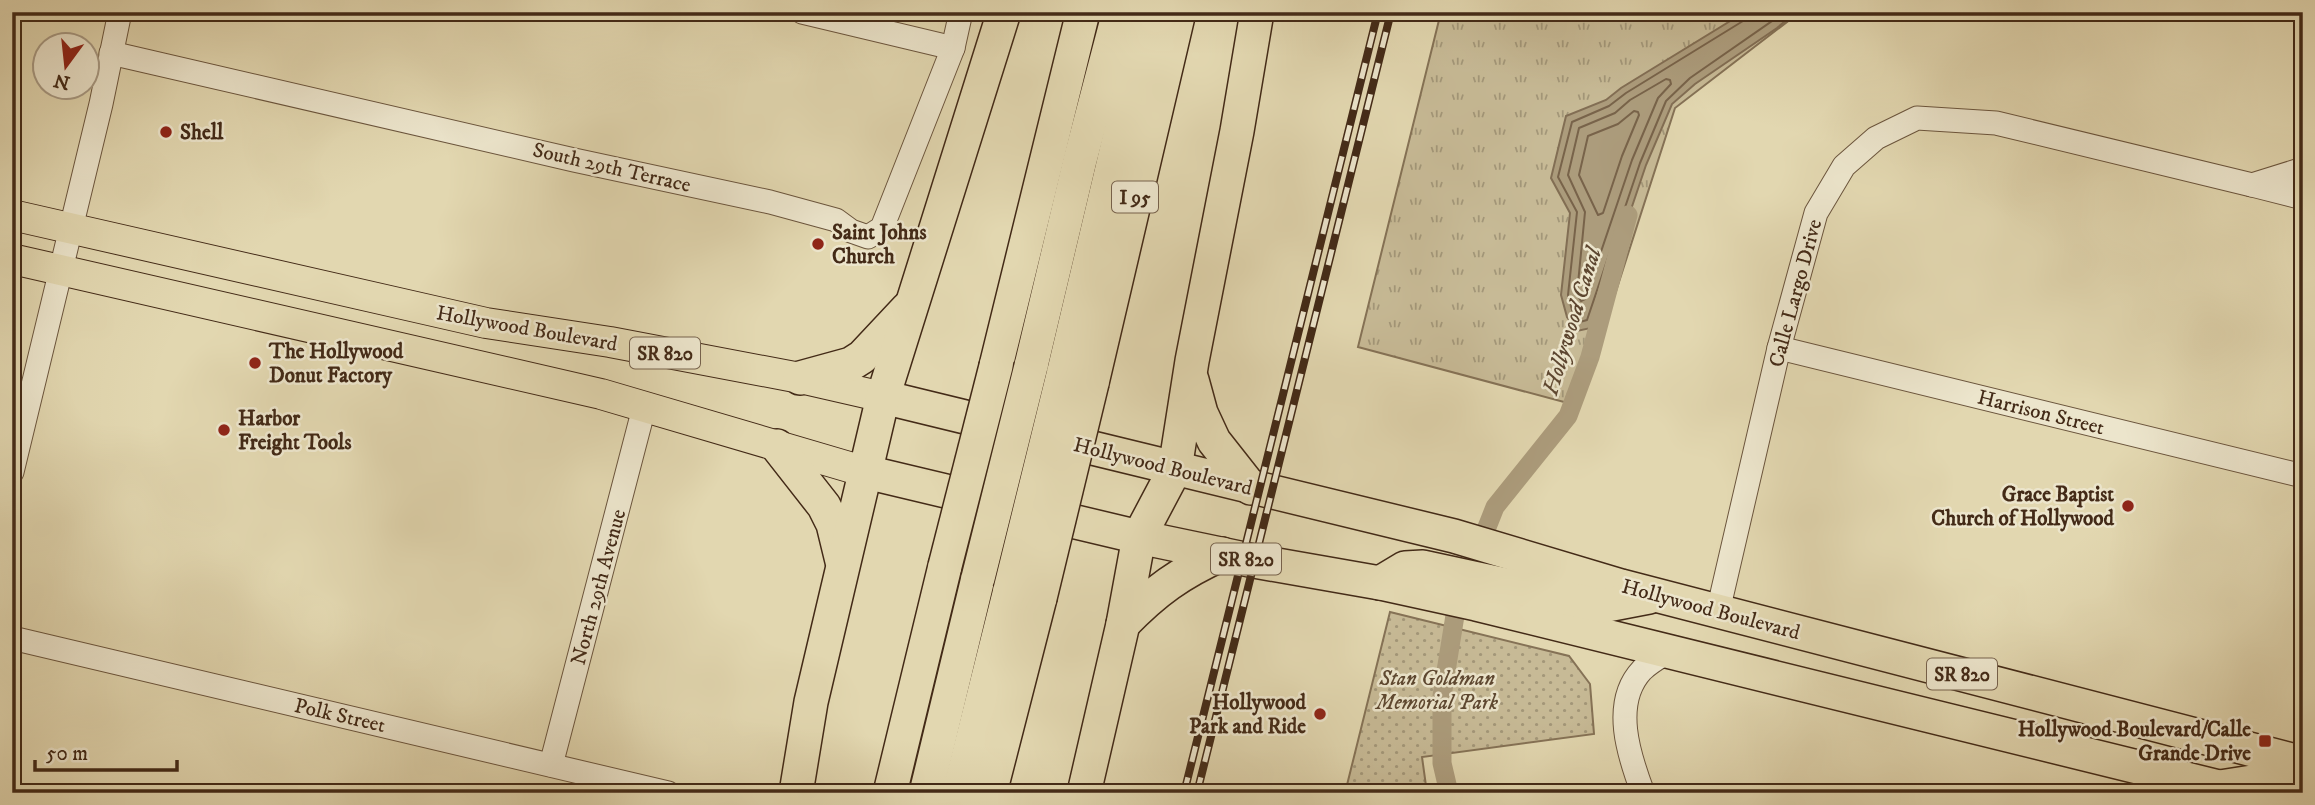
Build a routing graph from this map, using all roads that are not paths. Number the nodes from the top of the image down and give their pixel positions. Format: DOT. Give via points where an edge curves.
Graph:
graph roads {
  1 [pos="120,12"];
  2 [pos="802,12"];
  3 [pos="961,12"];
  4 [pos="1003,12"];
  5 [pos="1083,12"];
  6 [pos="1119,12"];
  7 [pos="1152,12"];
  8 [pos="1179,12"];
  9 [pos="1257,12"];
  10 [pos="953,48"];
  11 [pos="111,53"];
  12 [pos="2303,169"];
  13 [pos="2252,185"];
  14 [pos="2303,198"];
  15 [pos="12,215"];
  16 [pos="70,229"];
  17 [pos="12,258"];
  18 [pos="61,270"];
  19 [pos="913,302"];
  20 [pos="1779,348"];
  21 [pos="1190,374"];
  22 [pos="800,378"];
  23 [pos="1078,379"];
  24 [pos="883,397"];
  25 [pos="644,408"];
  26 [pos="777,446"];
  27 [pos="1175,469"];
  28 [pos="12,472"];
  29 [pos="866,472"];
  30 [pos="2303,476"];
  31 [pos="1251,488"];
  32 [pos="1139,537"];
  33 [pos="1222,554"];
  34 [pos="844,566"];
  35 [pos="1465,589"];
  36 [pos="1025,594"];
  37 [pos="1658,595"];
  38 [pos="1718,611"];
  39 [pos="1123,624"];
  40 [pos="12,638"];
  41 [pos="1670,650"];
  42 [pos="2303,764"];
  43 [pos="551,765"];
  44 [pos="2231,790"];
  45 [pos="668,793"];
  46 [pos="796,793"];
  47 [pos="890,793"];
  48 [pos="926,793"];
  49 [pos="959,793"];
  50 [pos="990,793"];
  51 [pos="1084,793"];
  52 [pos="1643,793"];
  1 -- 11 [label="street"];
  2 -- 10 [label="street"];
  3 -- 10 [label="street, South 29th Terrace"];
  4 -- 19 [label="highway"];
  5 -- 47 [label="highway, bridge"];
  6 -- 48 [label="highway, bridge"];
  7 -- 23 [label="highway" via="1132,84"];
  8 -- 23 [label="highway, I 95"];
  9 -- 21 [label="highway"];
  10 -- 11 [label="street, South 29th Terrace" via="882,228 869,237 836,220 770,202"];
  11 -- 16 [label="street"];
  12 -- 13 [label="street"];
  13 -- 14 [label="street, Calle Largo Drive"];
  13 -- 20 [label="street, Calle Largo Drive" via="1996,123 1917,118 1876,138 1844,166 1816,214"];
  15 -- 16 [label="main road, Hollywood Boulevard / SR 820"];
  16 -- 18 [label="street"];
  16 -- 22 [label="main road, Hollywood Boulevard / SR 820" via="485,323"];
  17 -- 18 [label="main road, SR 820"];
  18 -- 25 [label="main road, SR 820" via="601,394"];
  18 -- 28 [label="street"];
  19 -- 22 [label="highway" via="862,357"];
  19 -- 24 [label="highway"];
  20 -- 30 [label="street, Harrison Street"];
  20 -- 38 [label="street, Calle Largo Drive"];
  21 -- 27 [label="highway"];
  21 -- 31 [label="highway" via="1214,441"];
  22 -- 24 [label="main road, Hollywood Boulevard / SR 820"];
  23 -- 36 [label="highway, I 95, bridge"];
  24 -- 27 [label="highway, Hollywood Boulevard / SR 820"];
  24 -- 29 [label="highway"];
  25 -- 26 [label="main road, SR 820"];
  25 -- 43 [label="street, North 29th Avenue"];
  26 -- 29 [label="main road, SR 820"];
  26 -- 34 [label="highway" via="824,506 834,524"];
  27 -- 31 [label="highway, Hollywood Boulevard / SR 820"];
  27 -- 32 [label="highway"];
  29 -- 32 [label="highway, SR 820"];
  29 -- 34 [label="highway"];
  31 -- 37 [label="highway, Hollywood Boulevard / SR 820" via="1454,536"];
  32 -- 33 [label="highway, SR 820"];
  32 -- 39 [label="highway"];
  33 -- 35 [label="highway, SR 820" via="1380,583"];
  33 -- 39 [label="highway" via="1186,570"];
  34 -- 46 [label="highway" via="811,702"];
  35 -- 37 [label="highway" via="1602,606"];
  35 -- 41 [label="highway, SR 820"];
  36 -- 49 [label="highway"];
  36 -- 50 [label="highway, I 95"];
  37 -- 38 [label="highway, Hollywood Boulevard / SR 820"];
  38 -- 42 [label="highway, Hollywood Boulevard / SR 820"];
  39 -- 51 [label="highway"];
  40 -- 43 [label="street, Polk Street"];
  41 -- 44 [label="highway, SR 820"];
  41 -- 52 [label="street" via="1641,671 1625,716"];
  42 -- 44 [label="highway" via="2278,778"];
  43 -- 45 [label="street, Polk Street"];
}
